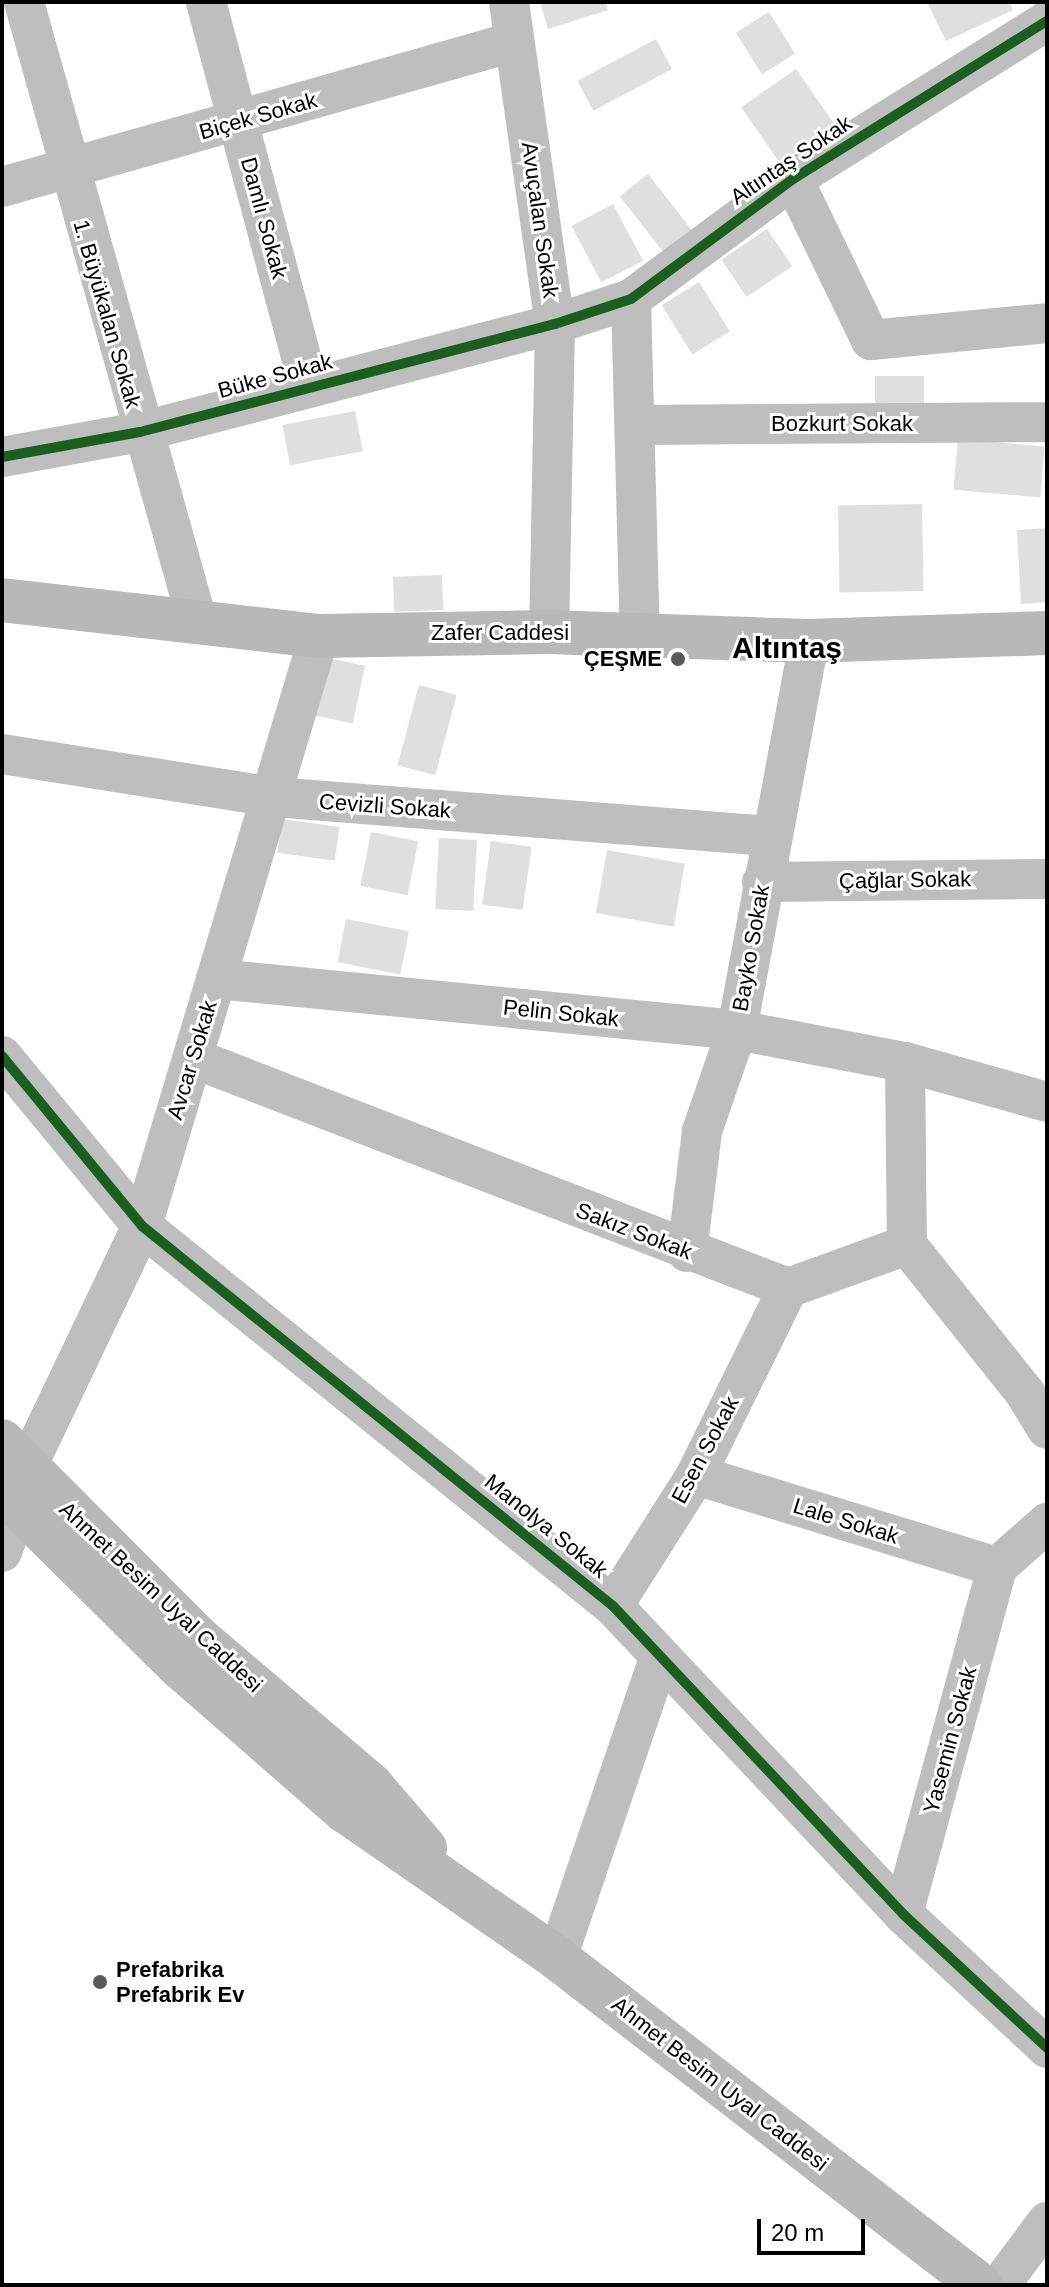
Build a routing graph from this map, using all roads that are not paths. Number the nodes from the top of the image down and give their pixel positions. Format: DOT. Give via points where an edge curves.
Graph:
graph roads {
  1 [pos="24,2"];
  2 [pos="206,2"];
  3 [pos="509,2"];
  4 [pos="1047,21"];
  5 [pos="513,42"];
  6 [pos="239,122"];
  7 [pos="67,169"];
  8 [pos="793,179"];
  9 [pos="2,187"];
  10 [pos="631,299"];
  11 [pos="1047,323"];
  12 [pos="555,324"];
  13 [pos="309,387"];
  14 [pos="1047,422"];
  15 [pos="636,425"];
  16 [pos="140,432"];
  17 [pos="2,457"];
  18 [pos="2,600"];
  19 [pos="198,624"];
  20 [pos="549,632"];
  21 [pos="1047,633"];
  22 [pos="319,636"];
  23 [pos="640,636"];
  24 [pos="809,641"];
  25 [pos="2,754"];
  26 [pos="274,797"];
  27 [pos="770,836"];
  28 [pos="1047,879"];
  29 [pos="762,882"];
  30 [pos="216,979"];
  31 [pos="737,1030"];
  32 [pos="2,1056"];
  33 [pos="193,1058"];
  34 [pos="905,1062"];
  35 [pos="1047,1102"];
  36 [pos="142,1226"];
  37 [pos="907,1245"];
  38 [pos="687,1252"];
  39 [pos="788,1288"];
  40 [pos="1047,1429"];
  41 [pos="696,1475"];
  42 [pos="12,1478"];
  43 [pos="1047,1523"];
  44 [pos="2,1552"];
  45 [pos="997,1567"];
  46 [pos="613,1606"];
  47 [pos="659,1659"];
  48 [pos="903,1914"];
  49 [pos="557,1958"];
  50 [pos="1047,2048"];
  51 [pos="1047,2222"];
  52 [pos="980,2285"];
  53 [pos="1000,2285"];
  1 -- 7 [label="street, 1. Büyükalan Sokak"];
  2 -- 6 [label="street, Damlı Sokak"];
  3 -- 5 [label="street, Avuçalan Sokak"];
  4 -- 8 [label="street, Altıntaş Sokak"];
  5 -- 6 [label="street, Biçek Sokak"];
  5 -- 12 [label="street, Avuçalan Sokak"];
  6 -- 7 [label="street, Biçek Sokak"];
  6 -- 13 [label="street, Damlı Sokak"];
  7 -- 9 [label="street, Biçek Sokak"];
  7 -- 16 [label="street, 1. Büyükalan Sokak"];
  8 -- 10 [label="street, Altıntaş Sokak"];
  8 -- 11 [label="street" via="871,340"];
  10 -- 12 [label="street, Altıntaş Sokak"];
  10 -- 15 [label="street"];
  12 -- 13 [label="street, Büke Sokak"];
  12 -- 20 [label="street, Avuçalan Sokak"];
  13 -- 16 [label="street, Büke Sokak"];
  14 -- 15 [label="street, Bozkurt Sokak"];
  15 -- 23 [label="street"];
  16 -- 17 [label="street, Büke Sokak"];
  16 -- 19 [label="street, 1. Büyükalan Sokak"];
  18 -- 19 [label="street, Zafer Caddesi"];
  19 -- 22 [label="street, Zafer Caddesi"];
  20 -- 22 [label="street, Zafer Caddesi"];
  20 -- 23 [label="street, Zafer Caddesi"];
  21 -- 24 [label="street, Zafer Caddesi"];
  22 -- 26 [label="street, Avcar Sokak"];
  23 -- 24 [label="street, Zafer Caddesi"];
  24 -- 27 [label="street, Bayko Sokak"];
  25 -- 26 [label="street, Cevizli Sokak"];
  26 -- 27 [label="street, Cevizli Sokak"];
  26 -- 30 [label="street, Avcar Sokak"];
  27 -- 29 [label="street, Bayko Sokak"];
  28 -- 29 [label="street, Çağlar Sokak"];
  29 -- 31 [label="street, Bayko Sokak"];
  30 -- 31 [label="street, Pelin Sokak"];
  30 -- 33 [label="street, Avcar Sokak"];
  31 -- 34 [label="street, Pelin Sokak"];
  31 -- 38 [label="street, Bayko Sokak" via="702,1131"];
  32 -- 36 [label="street, Manolya Sokak"];
  33 -- 36 [label="street, Avcar Sokak"];
  33 -- 38 [label="street, Sakız Sokak"];
  34 -- 35 [label="street, Pelin Sokak"];
  34 -- 37 [label="street"];
  36 -- 42 [label="street, Avcar Sokak"];
  36 -- 46 [label="street, Manolya Sokak"];
  37 -- 39 [label="street"];
  37 -- 40 [label="street" via="1025,1393"];
  38 -- 39 [label="street, Sakız Sokak"];
  39 -- 41 [label="street, Esen Sokak"];
  41 -- 45 [label="street, Lale Sokak"];
  41 -- 46 [label="street, Esen Sokak"];
  42 -- 44 [label="street, Avcar Sokak"];
  42 -- 49 [label="street, Ahmet Besim Uyal Caddesi" via="371,1785 458,1887"];
  43 -- 45 [label="street"];
  45 -- 48 [label="street, Yasemin Sokak"];
  46 -- 47 [label="street, Manolya Sokak"];
  47 -- 48 [label="street, Manolya Sokak"];
  47 -- 49 [label="street"];
  48 -- 50 [label="street, Manolya Sokak"];
  49 -- 52 [label="street, Ahmet Besim Uyal Caddesi"];
  51 -- 53 [label="street"];
}
